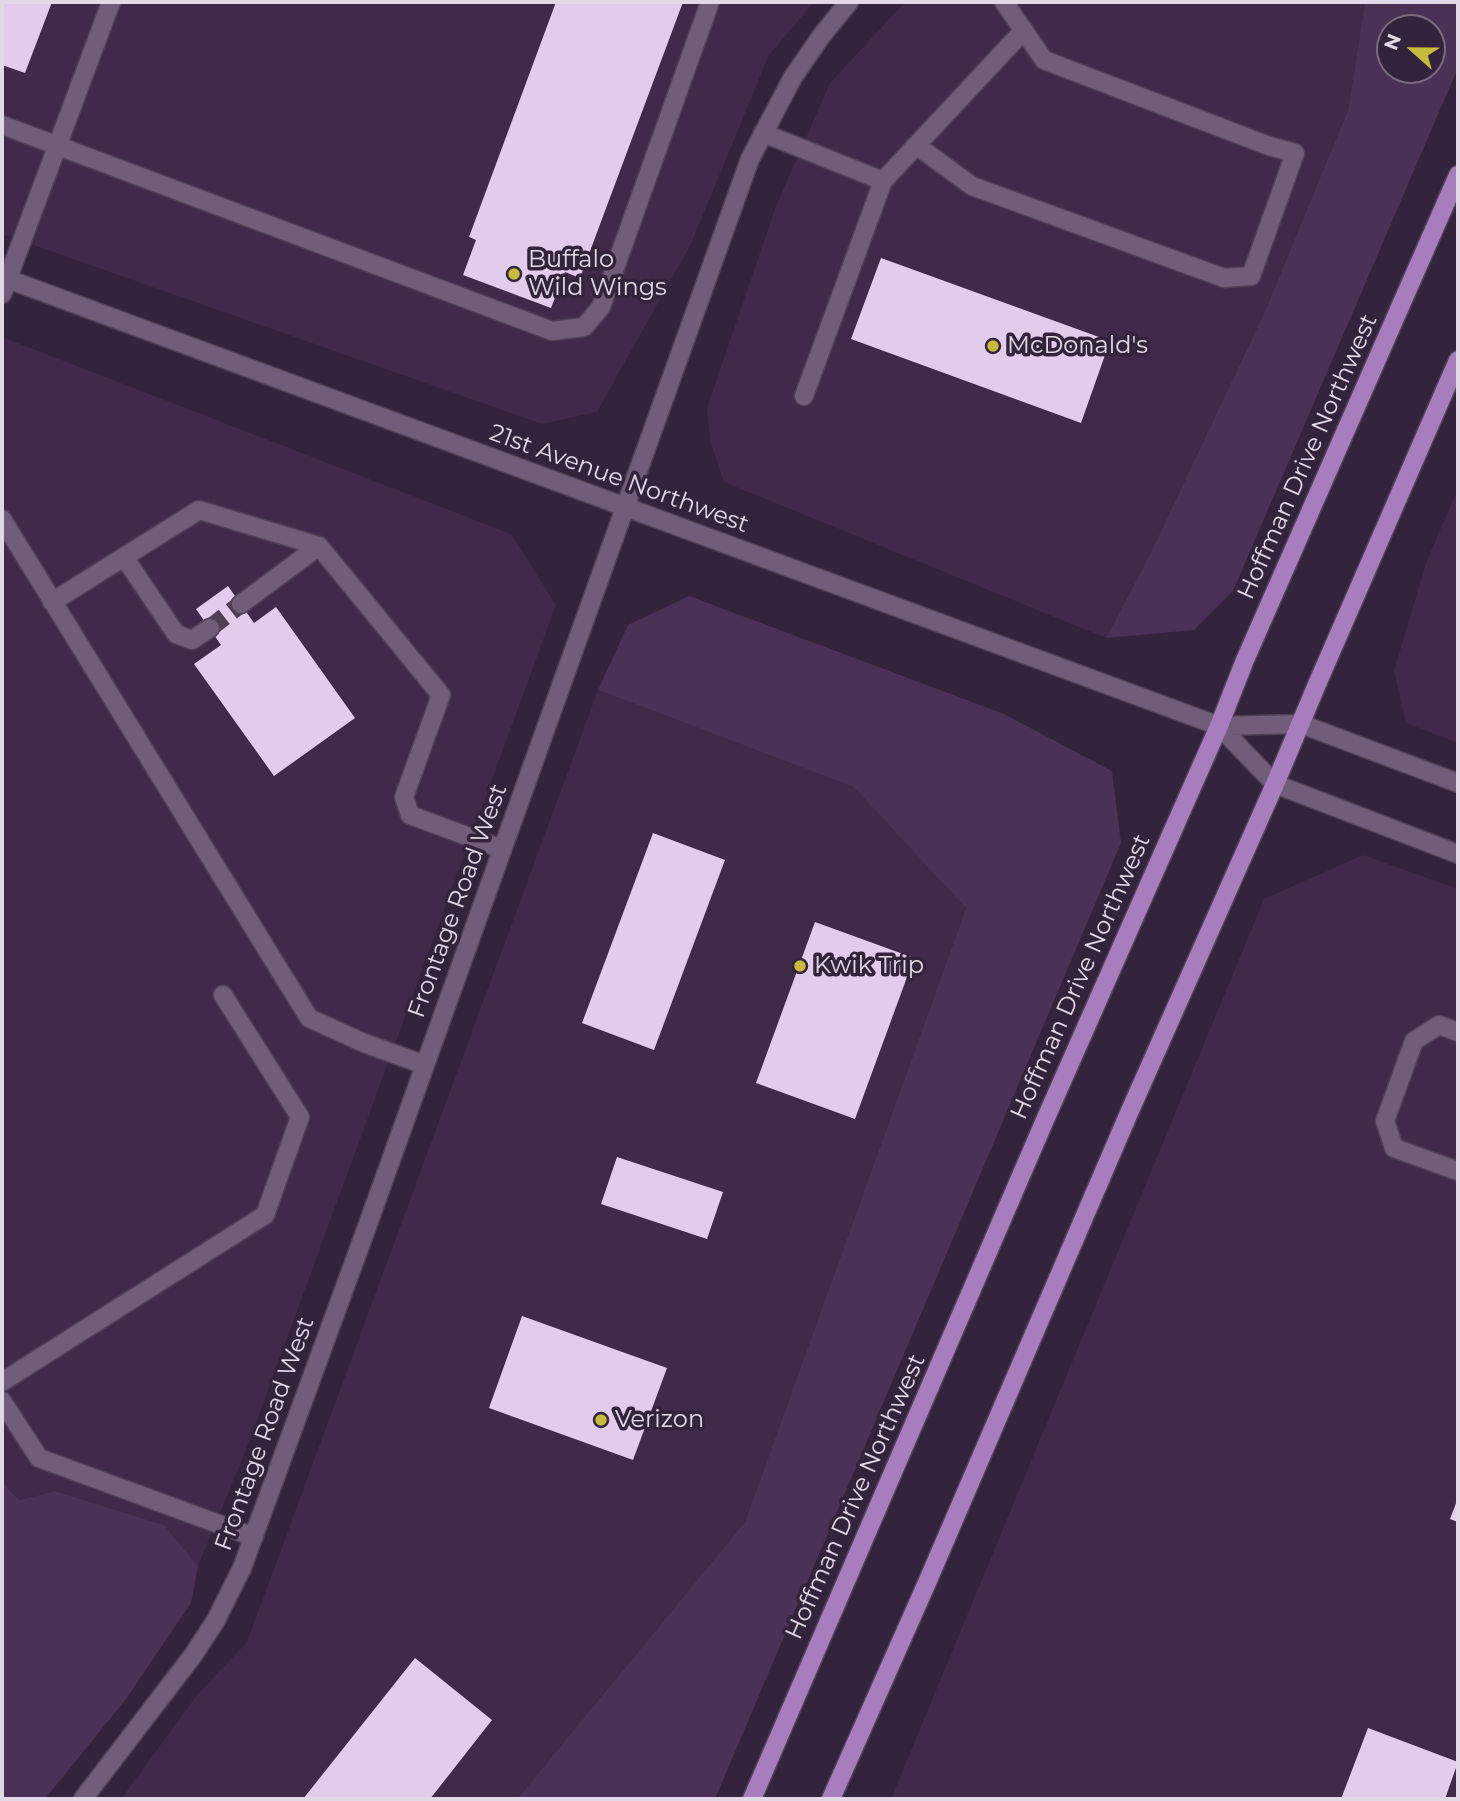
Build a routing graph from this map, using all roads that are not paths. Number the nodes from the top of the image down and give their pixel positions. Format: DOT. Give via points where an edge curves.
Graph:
graph roads {
  1 [pos="111,2"];
  2 [pos="710,2"];
  3 [pos="849,2"];
  4 [pos="1004,2"];
  5 [pos="1024,30"];
  6 [pos="2,125"];
  7 [pos="763,133"];
  8 [pos="916,145"];
  9 [pos="58,147"];
  10 [pos="1458,176"];
  11 [pos="883,181"];
  12 [pos="4,283"];
  13 [pos="1458,360"];
  14 [pos="804,396"];
  15 [pos="625,507"];
  16 [pos="2,519"];
  17 [pos="319,546"];
  18 [pos="124,557"];
  19 [pos="52,602"];
  20 [pos="241,604"];
  21 [pos="210,628"];
  22 [pos="1301,724"];
  23 [pos="1219,726"];
  24 [pos="1275,783"];
  25 [pos="1458,783"];
  26 [pos="502,849"];
  27 [pos="1458,854"];
  28 [pos="223,995"];
  29 [pos="1458,1032"];
  30 [pos="425,1065"];
  31 [pos="1458,1171"];
  32 [pos="2,1382"];
  33 [pos="2,1401"];
  34 [pos="254,1537"];
  35 [pos="83,1799"];
  36 [pos="752,1799"];
  37 [pos="831,1799"];
  1 -- 9 [label="street"];
  2 -- 9 [label="street" via="601,307 584,327 552,331"];
  3 -- 7 [label="street, Frontage Road West" via="793,77"];
  4 -- 5 [label="street"];
  5 -- 8 [label="street"];
  5 -- 8 [label="street" via="1044,60 1295,153 1251,276 1224,278 972,186"];
  6 -- 9 [label="street"];
  7 -- 11 [label="street"];
  7 -- 15 [label="street, Frontage Road West"];
  8 -- 11 [label="street"];
  9 -- 12 [label="street"];
  10 -- 23 [label="main road, Hoffman Drive Northwest"];
  11 -- 14 [label="street"];
  12 -- 15 [label="street, 21st Avenue Northwest"];
  13 -- 22 [label="main road"];
  15 -- 23 [label="street, 21st Avenue Northwest"];
  15 -- 26 [label="street, Frontage Road West"];
  16 -- 19 [label="street"];
  17 -- 18 [label="street" via="199,510"];
  17 -- 20 [label="street"];
  17 -- 26 [label="street" via="441,695 404,797 410,815"];
  18 -- 19 [label="street"];
  18 -- 21 [label="street" via="176,634 192,640"];
  19 -- 30 [label="street" via="309,1018"];
  22 -- 23 [label="street, 21st Avenue Northwest"];
  22 -- 24 [label="main road"];
  22 -- 25 [label="street, 21st Avenue Northwest"];
  23 -- 24 [label="street, 21st Avenue Northwest"];
  23 -- 36 [label="main road, Hoffman Drive Northwest"];
  24 -- 27 [label="street, 21st Avenue Northwest"];
  24 -- 37 [label="main road"];
  26 -- 30 [label="street, Frontage Road West"];
  28 -- 32 [label="street" via="300,1117 265,1215"];
  29 -- 31 [label="street" via="1439,1025 1414,1041 1385,1121 1394,1149"];
  30 -- 34 [label="street, Frontage Road West"];
  33 -- 34 [label="street" via="39,1458"];
  34 -- 35 [label="street, Frontage Road West" via="228,1598 194,1654"];
}
